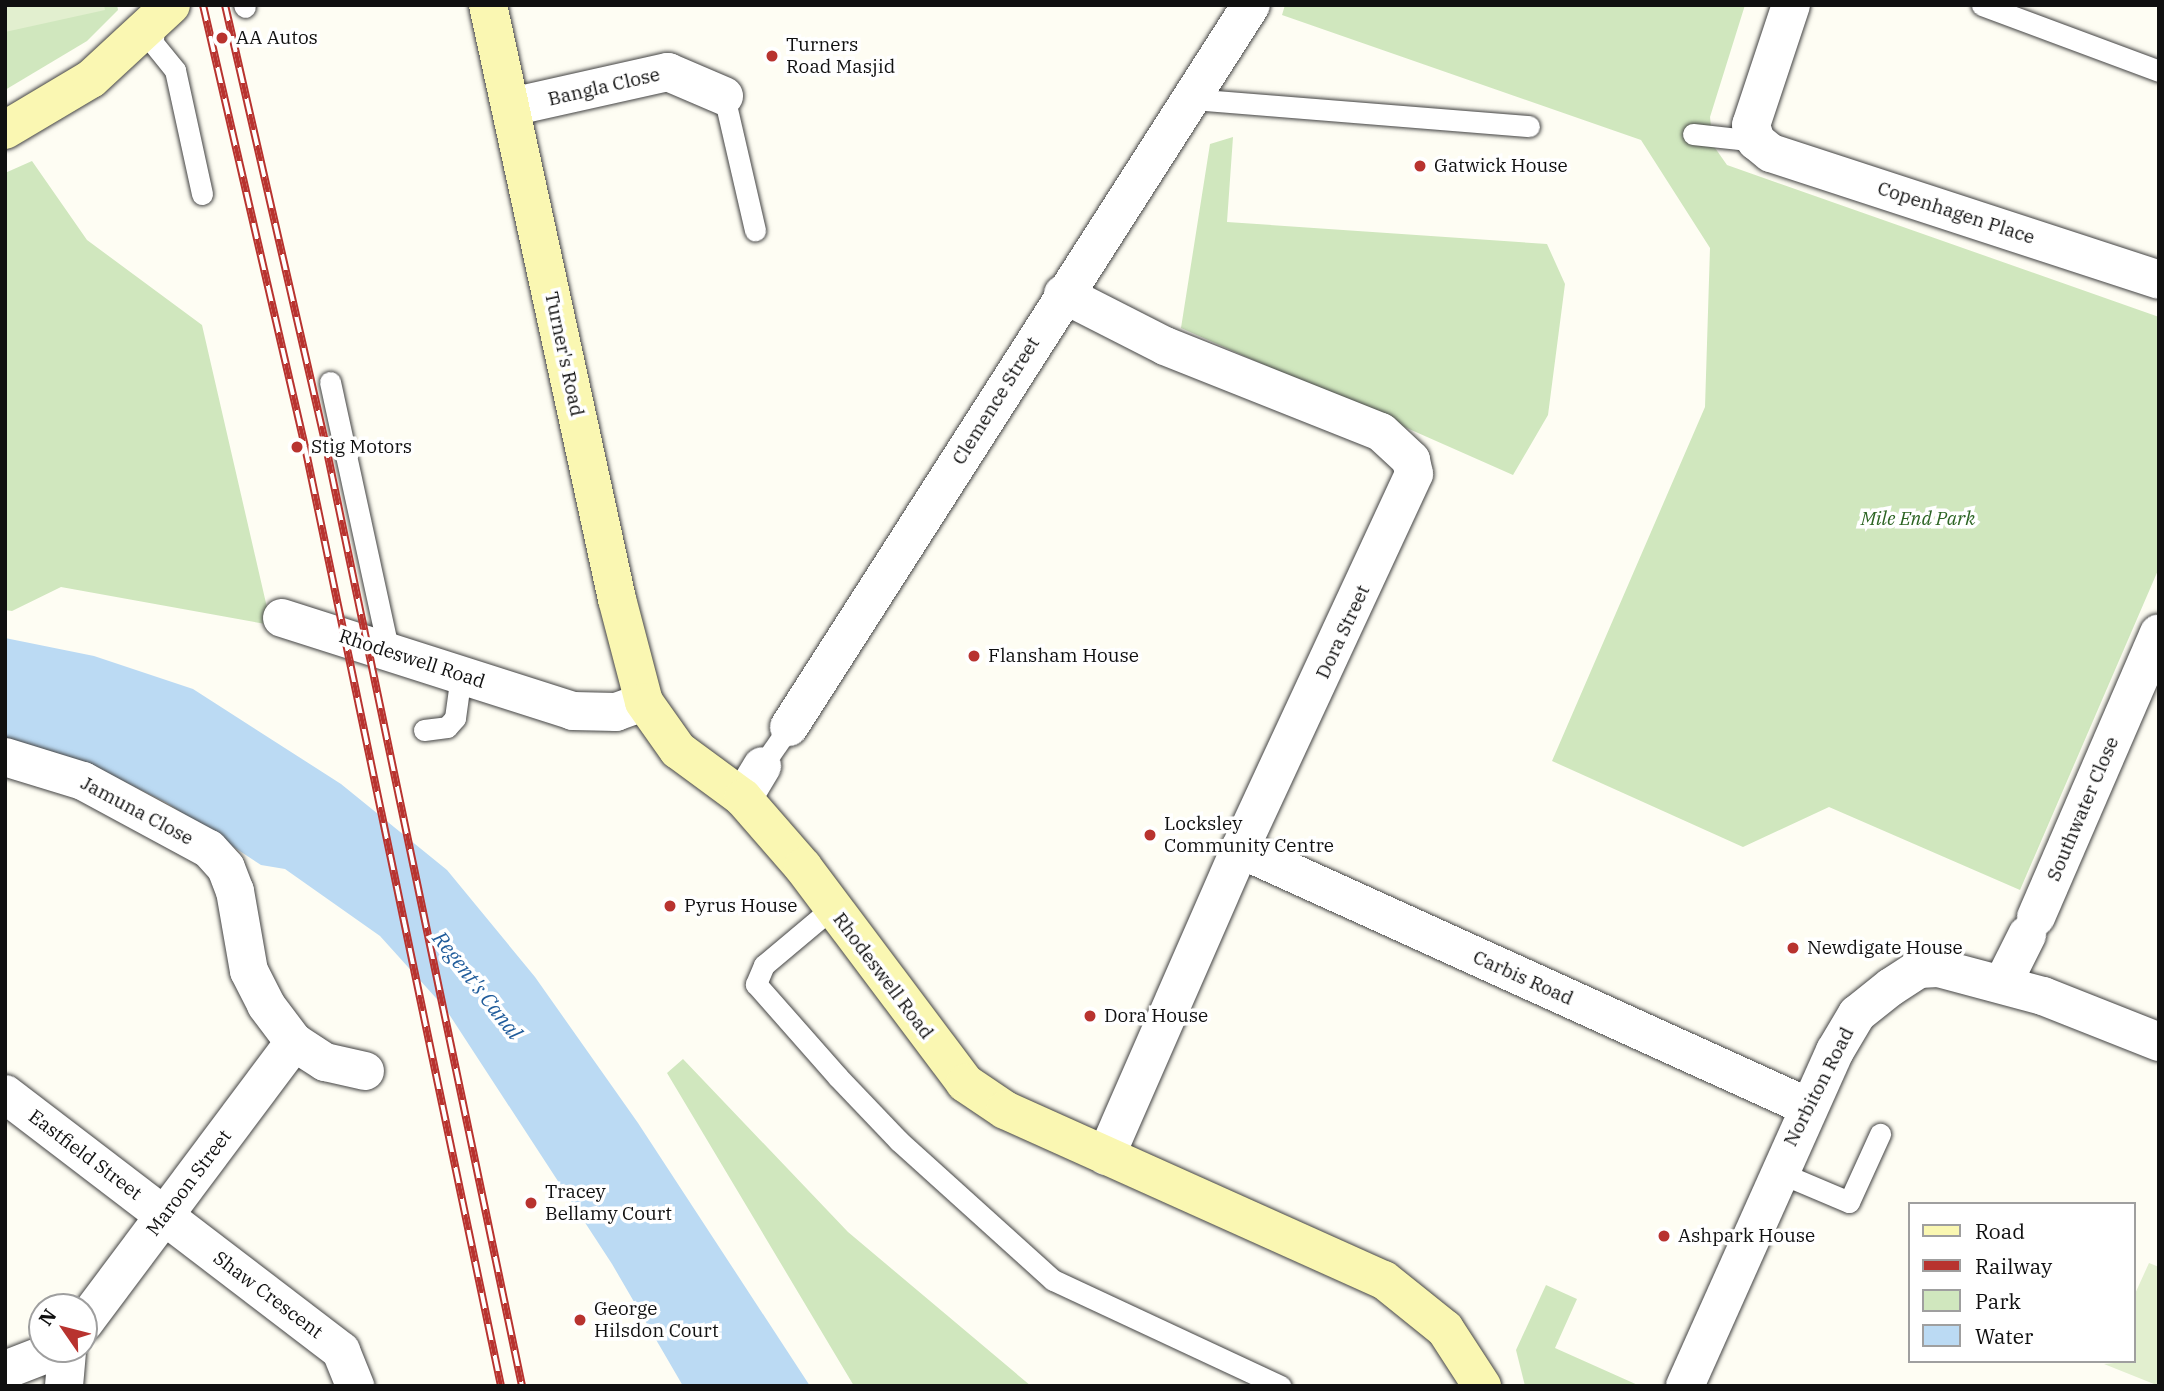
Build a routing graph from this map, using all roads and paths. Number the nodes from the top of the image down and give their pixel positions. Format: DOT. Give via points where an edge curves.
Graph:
graph roads {
  1 [pos="488,5"];
  2 [pos="1251,5"];
  3 [pos="1791,5"];
  4 [pos="1982,5"];
  5 [pos="159,11"];
  6 [pos="2159,71"];
  7 [pos="724,96"];
  8 [pos="1191,99"];
  9 [pos="511,107"];
  10 [pos="1529,126"];
  11 [pos="5,130"];
  12 [pos="1693,134"];
  13 [pos="1756,141"];
  14 [pos="202,194"];
  15 [pos="755,230"];
  16 [pos="2158,276"];
  17 [pos="1063,294"];
  18 [pos="330,382"];
  19 [pos="282,618"];
  20 [pos="2159,633"];
  21 [pos="388,648"];
  22 [pos="461,676"];
  23 [pos="644,702"];
  24 [pos="789,727"];
  25 [pos="424,730"];
  26 [pos="5,757"];
  27 [pos="762,766"];
  28 [pos="743,798"];
  29 [pos="1240,849"];
  30 [pos="832,908"];
  31 [pos="2003,984"];
  32 [pos="294,1042"];
  33 [pos="2159,1042"];
  34 [pos="365,1072"];
  35 [pos="5,1094"];
  36 [pos="1806,1106"];
  37 [pos="1881,1134"];
  38 [pos="1106,1156"];
  39 [pos="1778,1172"];
  40 [pos="165,1216"];
  41 [pos="98,1305"];
  42 [pos="28,1361"];
  43 [pos="66,1363"];
  44 [pos="5,1370"];
  45 [pos="5,1381"];
  46 [pos="12,1386"];
  47 [pos="64,1386"];
  48 [pos="355,1386"];
  49 [pos="1280,1386"];
  50 [pos="1482,1386"];
  51 [pos="1685,1386"];
  1 -- 9 [label="street, Turner's Road"];
  2 -- 8 [label="street, Clemence Street"];
  3 -- 13 [label="street" via="1751,125"];
  4 -- 6 [label="lane"];
  5 -- 11 [label="street" via="91,79"];
  5 -- 14 [label="lane" via="153,43 175,70"];
  7 -- 9 [label="street, Bangla Close" via="668,72"];
  7 -- 15 [label="lane, Bangla Close"];
  8 -- 10 [label="lane"];
  8 -- 17 [label="street, Clemence Street"];
  9 -- 23 [label="street, Turner's Road" via="617,599"];
  12 -- 13 [label="lane"];
  13 -- 16 [label="street, Copenhagen Place" via="1771,153"];
  17 -- 24 [label="street, Clemence Street"];
  17 -- 29 [label="street, Dora Street" via="1165,346 1381,432 1411,460 1414,474 1398,511"];
  18 -- 21 [label="lane"];
  19 -- 21 [label="street, Rhodeswell Road"];
  20 -- 31 [label="street, Southwater Close"];
  21 -- 22 [label="street, Rhodeswell Road"];
  22 -- 23 [label="street, Rhodeswell Road" via="573,710 616,712"];
  22 -- 25 [label="lane" via="455,718 447,727"];
  23 -- 28 [label="street, Rhodeswell Road" via="678,750"];
  24 -- 27 [label="lane, Clemence Street"];
  26 -- 32 [label="street, Jamuna Close" via="83,781 209,849 226,868 249,971"];
  27 -- 28 [label="street, Clemence Street"];
  28 -- 30 [label="street, Rhodeswell Road"];
  29 -- 36 [label="street, Carbis Road"];
  29 -- 38 [label="street, Dora Street"];
  30 -- 38 [label="street, Rhodeswell Road" via="965,1083 1005,1110"];
  30 -- 49 [label="lane" via="764,965 756,984 838,1077 899,1141 1053,1280"];
  31 -- 33 [label="street, Norbiton Road"];
  31 -- 36 [label="street, Norbiton Road" via="1938,968 1919,969 1857,1014"];
  32 -- 34 [label="street" via="325,1062"];
  32 -- 40 [label="street, Maroon Street"];
  35 -- 40 [label="street, Eastfield Street"];
  36 -- 39 [label="street, Norbiton Road"];
  37 -- 39 [label="lane" via="1849,1202"];
  38 -- 50 [label="street, Rhodeswell Road" via="1384,1280 1445,1329"];
  39 -- 51 [label="street, Norbiton Road"];
  40 -- 41 [label="street, Maroon Street"];
  40 -- 48 [label="street, Shaw Crescent" via="341,1351"];
  42 -- 44 [label="street"];
  43 -- 47 [label="street"];
  45 -- 46 [label="street"];
}
